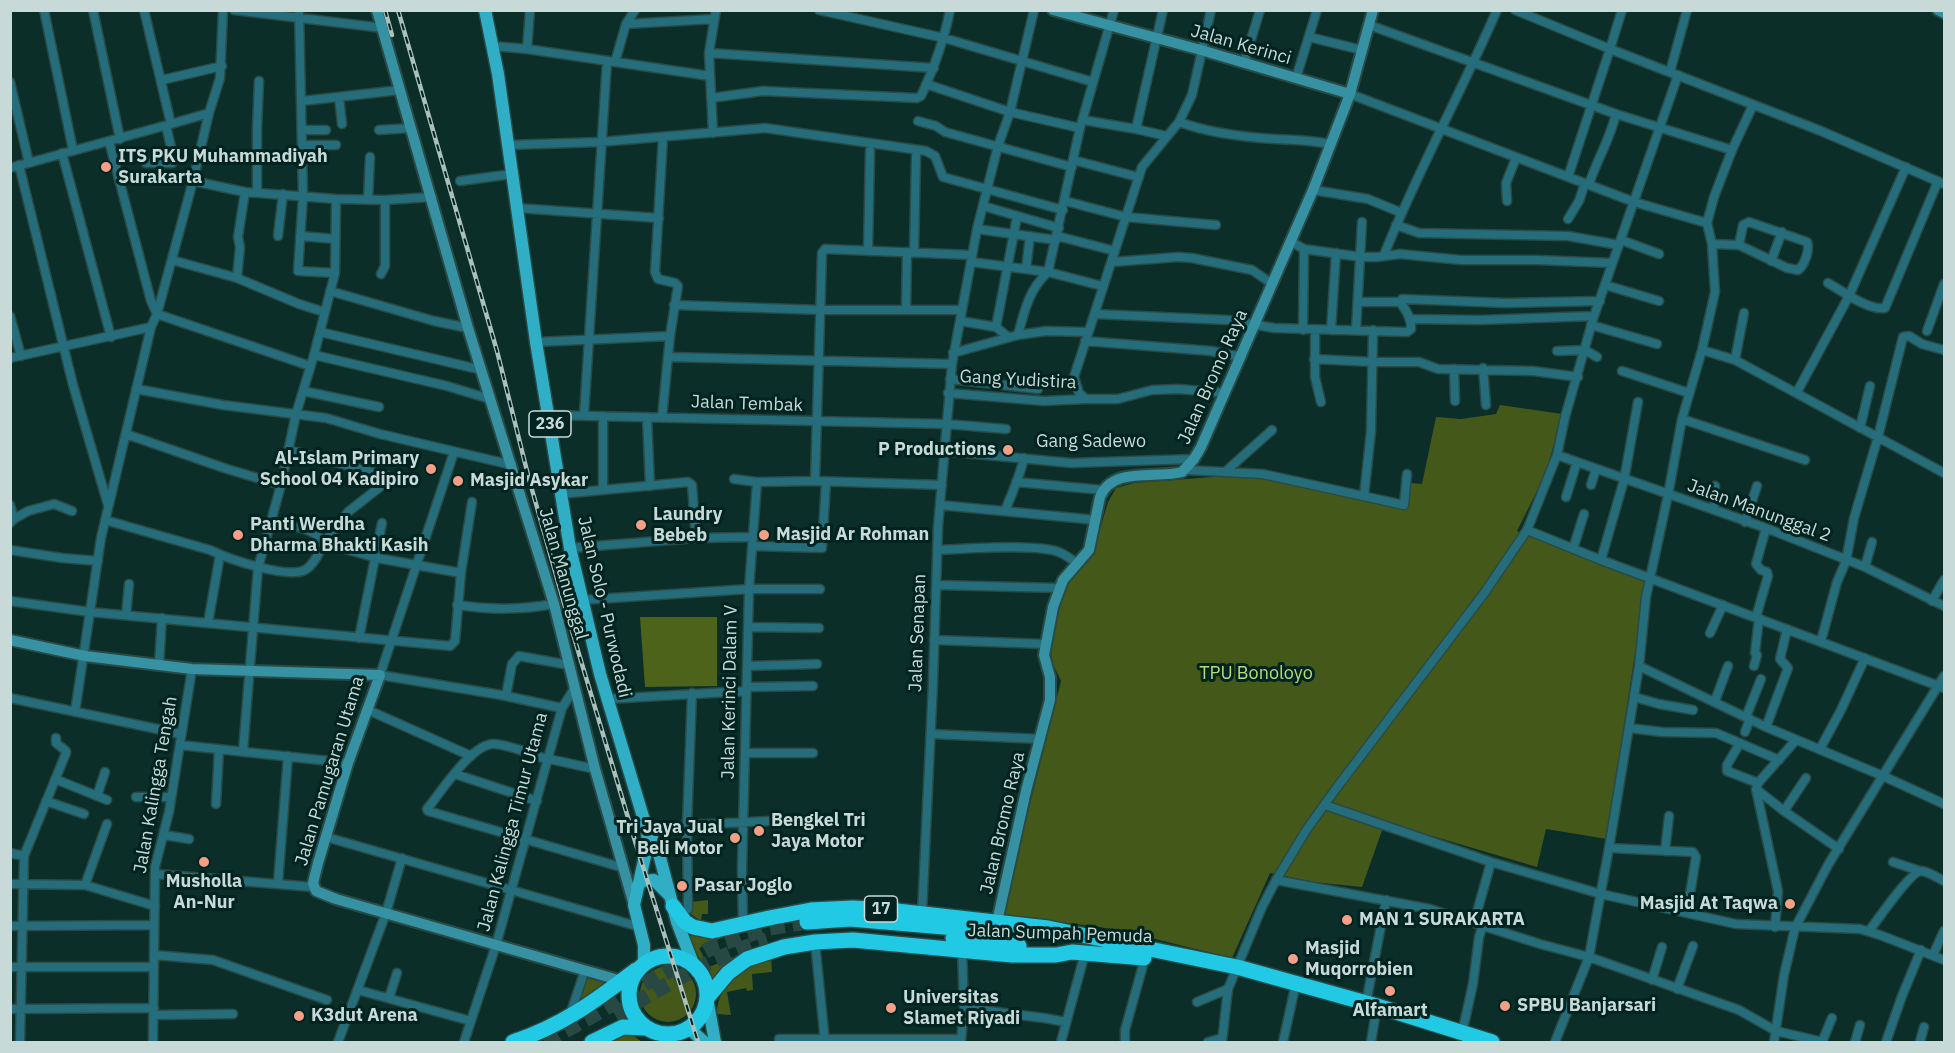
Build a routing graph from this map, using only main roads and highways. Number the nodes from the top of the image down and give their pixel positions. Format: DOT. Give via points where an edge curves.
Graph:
graph roads {
  1 [pos="486,10"];
  2 [pos="647,830"];
  3 [pos="637,887"];
  4 [pos="677,904"];
  5 [pos="634,905"];
  6 [pos="810,932"];
  7 [pos="1099,939"];
  8 [pos="1078,952"];
  9 [pos="1180,957"];
  10 [pos="641,966"];
  11 [pos="694,966"];
  12 [pos="707,998"];
  13 [pos="685,1030"];
  14 [pos="649,1035"];
  15 [pos="1469,1037"];
  16 [pos="513,1042"];
  17 [pos="592,1042"];
  18 [pos="670,1042"];
  19 [pos="704,1042"];
  20 [pos="715,1042"];
  21 [pos="1492,1042"];
  1 -- 2 [label="main road, Jalan Solo - Purwodadi / 236" via="570,548 607,699"];
  2 -- 3 [label="main road, Jalan Solo - Purwodadi / 236" via="648,843"];
  2 -- 4 [label="main road, Jalan Solo - Purwodadi / 236"];
  3 -- 4 [label="main road" via="642,881 654,880"];
  3 -- 5 [label="main road, Jalan Solo - Purwodadi / 236"];
  4 -- 7 [label="highway, Jalan Sumpah Pemuda / 17" via="686,922 703,930 718,931 811,910 853,908 1048,928"];
  4 -- 11 [label="main road, Jalan Solo - Purwodadi / 236"];
  5 -- 10 [label="main road, Jalan Manunggal" via="645,949"];
  6 -- 7 [label="highway" via="850,919"];
  6 -- 8 [label="highway" via="899,932"];
  6 -- 8 [label="highway, Jalan Sumpah Pemuda / 17" via="853,940 1032,956"];
  6 -- 12 [label="highway, Jalan Sumpah Pemuda / 17" via="784,947 747,959 728,973"];
  7 -- 9 [label="highway, Jalan Sumpah Pemuda / 17"];
  8 -- 9 [label="highway, Jalan Sumpah Pemuda / 17"];
  9 -- 15 [label="highway, Jalan Sumpah Pemuda / 17" via="1237,967 1372,1004"];
  10 -- 11 [label="highway" via="666,956 681,958"];
  10 -- 14 [label="highway" via="631,982 628,997 632,1012"];
  10 -- 16 [label="highway" via="569,1018"];
  11 -- 12 [label="highway" via="703,978"];
  12 -- 13 [label="highway, 17" via="697,1021"];
  12 -- 20 [label="main road"];
  13 -- 14 [label="highway"];
  13 -- 18 [label="highway"];
  13 -- 19 [label="main road"];
  14 -- 17 [label="highway" via="623,1027"];
  15 -- 21 [label="highway, Jalan Sumpah Pemuda / 17"];
}
